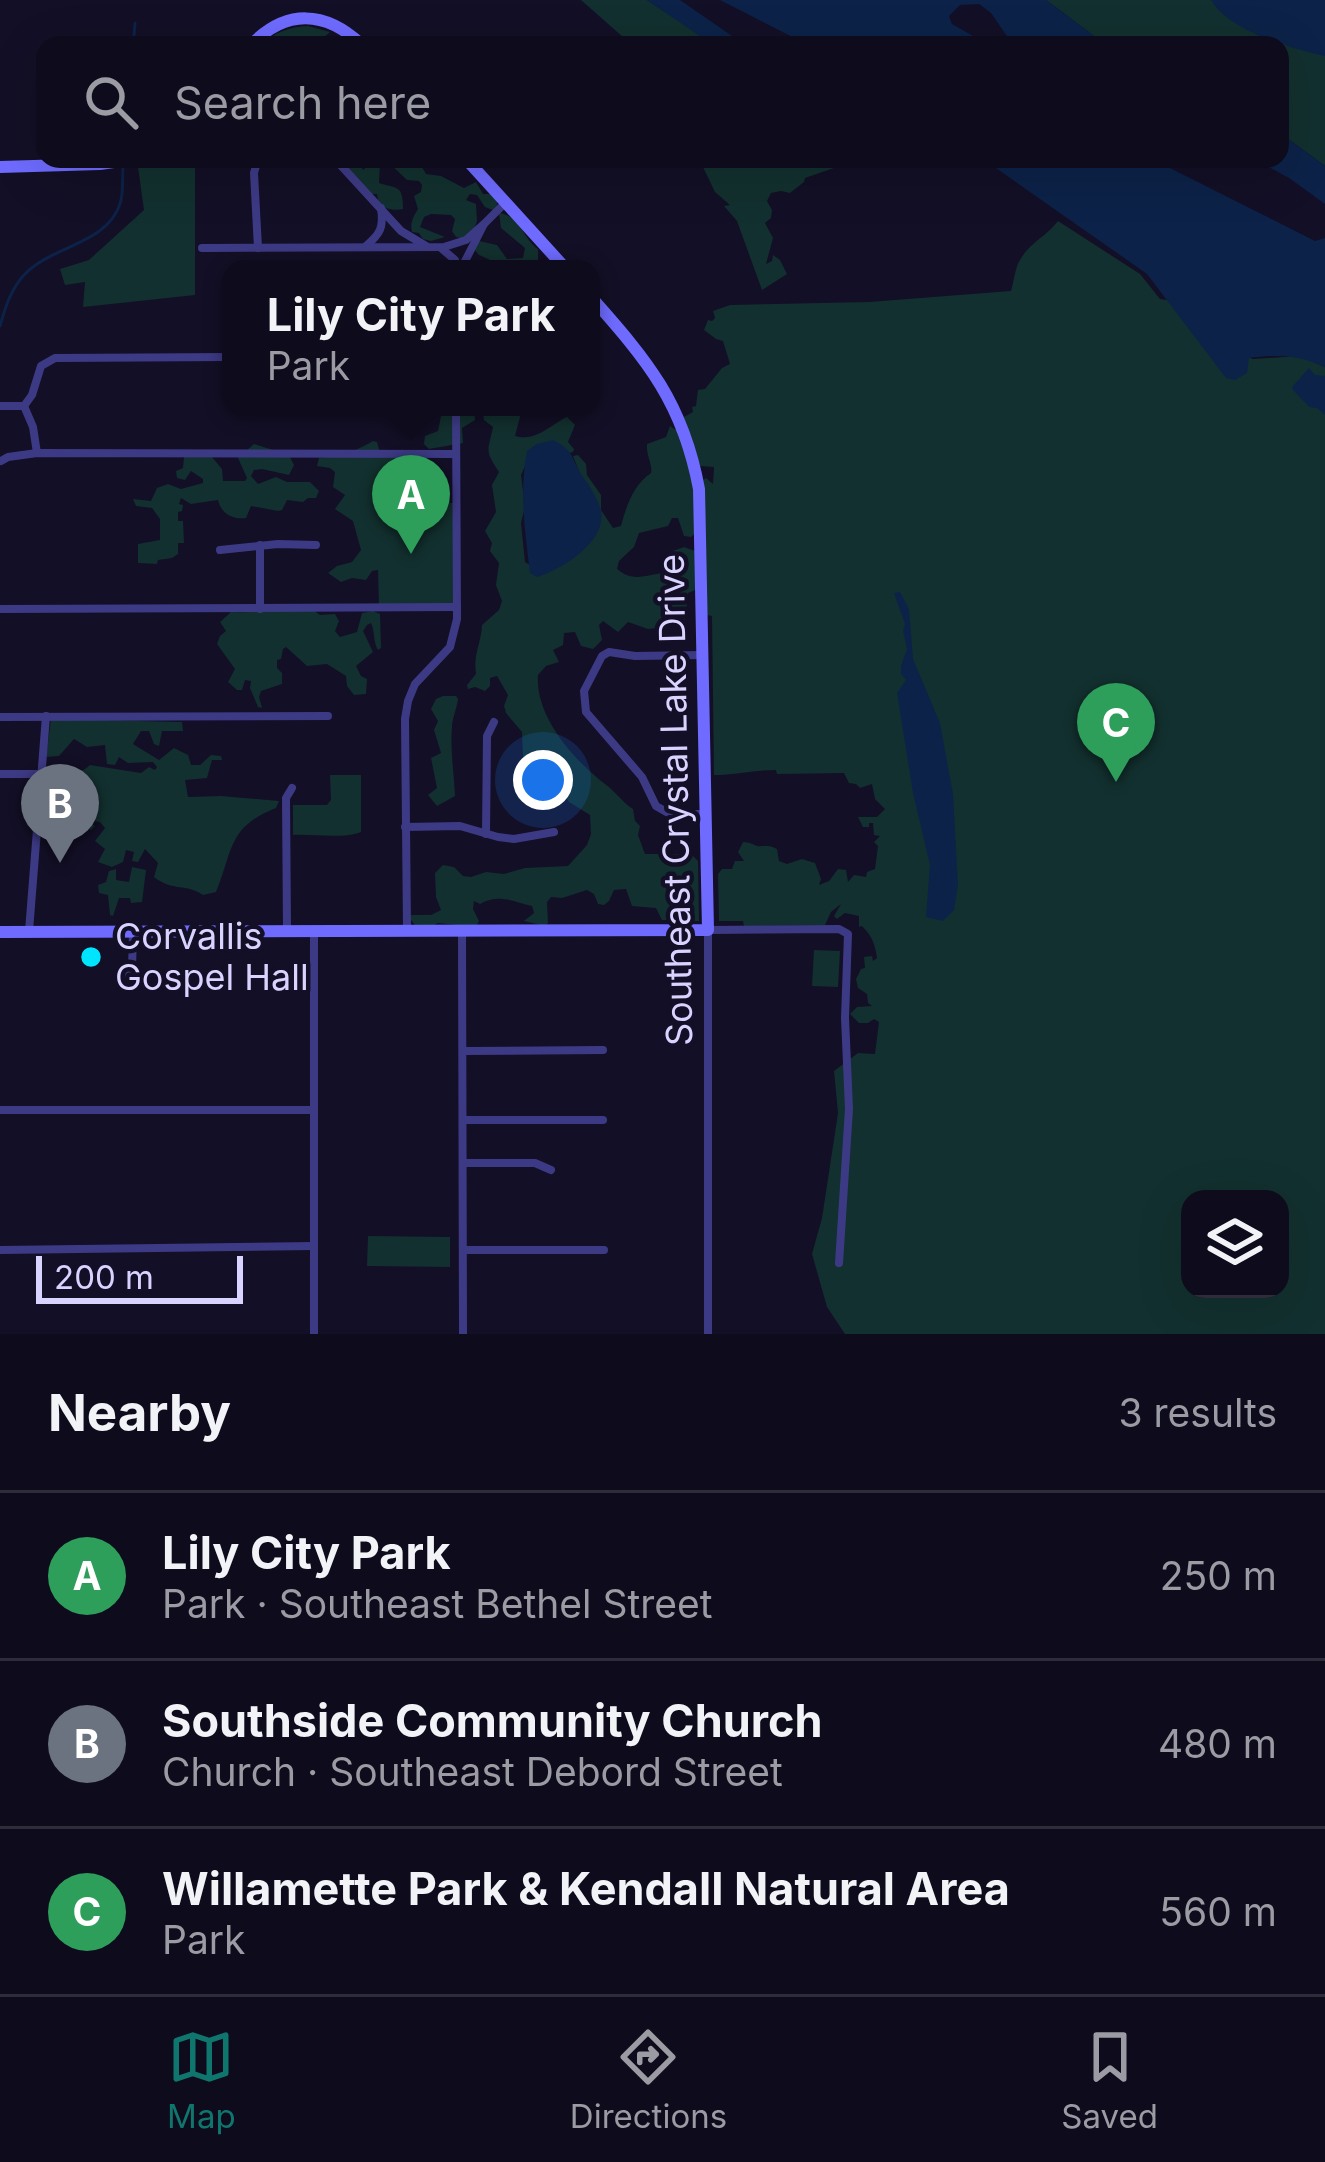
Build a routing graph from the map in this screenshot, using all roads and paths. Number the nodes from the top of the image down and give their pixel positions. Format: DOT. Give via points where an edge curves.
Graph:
graph roads {
  1 [pos="260,36"];
  2 [pos="350,36"];
  3 [pos="36,165"];
  4 [pos="0,166"];
  5 [pos="255,168"];
  6 [pos="343,168"];
  7 [pos="474,168"];
  8 [pos="506,202"];
  9 [pos="380,207"];
  10 [pos="484,224"];
  11 [pos="440,247"];
  12 [pos="202,248"];
  13 [pos="258,248"];
  14 [pos="364,248"];
  15 [pos="455,260"];
  16 [pos="464,260"];
  17 [pos="558,260"];
  18 [pos="600,307"];
  19 [pos="222,357"];
  20 [pos="0,406"];
  21 [pos="24,406"];
  22 [pos="456,416"];
  23 [pos="38,453"];
  24 [pos="455,454"];
  25 [pos="1,461"];
  26 [pos="260,545"];
  27 [pos="316,545"];
  28 [pos="220,550"];
  29 [pos="457,607"];
  30 [pos="0,609"];
  31 [pos="260,609"];
  32 [pos="703,655"];
  33 [pos="0,716"];
  34 [pos="46,716"];
  35 [pos="328,716"];
  36 [pos="494,722"];
  37 [pos="0,774"];
  38 [pos="42,774"];
  39 [pos="292,788"];
  40 [pos="705,814"];
  41 [pos="405,827"];
  42 [pos="554,832"];
  43 [pos="486,834"];
  44 [pos="406,930"];
  45 [pos="462,930"];
  46 [pos="708,930"];
  47 [pos="314,931"];
  48 [pos="0,932"];
  49 [pos="29,932"];
  50 [pos="287,932"];
  51 [pos="133,933"];
  52 [pos="126,979"];
  53 [pos="603,1050"];
  54 [pos="463,1051"];
  55 [pos="0,1110"];
  56 [pos="314,1110"];
  57 [pos="463,1120"];
  58 [pos="603,1120"];
  59 [pos="463,1163"];
  60 [pos="551,1170"];
  61 [pos="314,1246"];
  62 [pos="0,1250"];
  63 [pos="463,1250"];
  64 [pos="604,1250"];
  65 [pos="839,1263"];
  66 [pos="314,1334"];
  67 [pos="463,1334"];
  68 [pos="708,1334"];
  1 -- 2 [label="street" via="309,18"];
  3 -- 4 [label="street"];
  5 -- 13 [label="street"];
  6 -- 9 [label="street"];
  7 -- 8 [label="street"];
  8 -- 10 [label="street"];
  8 -- 17 [label="street"];
  9 -- 11 [label="street" via="410,238"];
  9 -- 14 [label="street" via="382,229"];
  10 -- 11 [label="street"];
  10 -- 16 [label="street"];
  11 -- 14 [label="street"];
  11 -- 15 [label="street"];
  12 -- 13 [label="street"];
  13 -- 14 [label="street"];
  18 -- 32 [label="street, Southeast Crystal Lake Drive" via="655,374 687,440 702,516"];
  19 -- 21 [label="street" via="55,358 41,366"];
  20 -- 21 [label="street"];
  21 -- 23 [label="street"];
  22 -- 24 [label="street"];
  23 -- 24 [label="street"];
  23 -- 25 [label="street"];
  24 -- 29 [label="street"];
  26 -- 27 [label="street"];
  26 -- 28 [label="street"];
  26 -- 31 [label="street"];
  29 -- 31 [label="street"];
  29 -- 41 [label="street" via="449,647 408,701"];
  30 -- 31 [label="street"];
  32 -- 40 [label="street, Southeast Crystal Lake Drive"];
  32 -- 40 [label="street" via="609,652 583,699 656,806"];
  33 -- 34 [label="street"];
  34 -- 35 [label="street"];
  34 -- 38 [label="street"];
  36 -- 43 [label="street"];
  37 -- 38 [label="street"];
  38 -- 49 [label="street"];
  39 -- 50 [label="street"];
  40 -- 46 [label="street, Southeast Crystal Lake Drive"];
  41 -- 43 [label="street"];
  41 -- 44 [label="street"];
  42 -- 43 [label="street"];
  44 -- 45 [label="street"];
  44 -- 47 [label="street"];
  45 -- 46 [label="street"];
  45 -- 54 [label="street"];
  46 -- 65 [label="street" via="848,934"];
  46 -- 68 [label="street, Southeast Crystal Lake Drive"];
  47 -- 50 [label="street"];
  47 -- 56 [label="street"];
  48 -- 49 [label="street"];
  49 -- 51 [label="street"];
  50 -- 51 [label="street"];
  51 -- 52 [label="street"];
  53 -- 54 [label="street"];
  54 -- 57 [label="street"];
  55 -- 56 [label="street"];
  56 -- 61 [label="street"];
  57 -- 58 [label="street"];
  57 -- 59 [label="street"];
  59 -- 60 [label="street"];
  59 -- 63 [label="street"];
  61 -- 62 [label="street"];
  61 -- 66 [label="street"];
  63 -- 64 [label="street"];
  63 -- 67 [label="street"];
}
